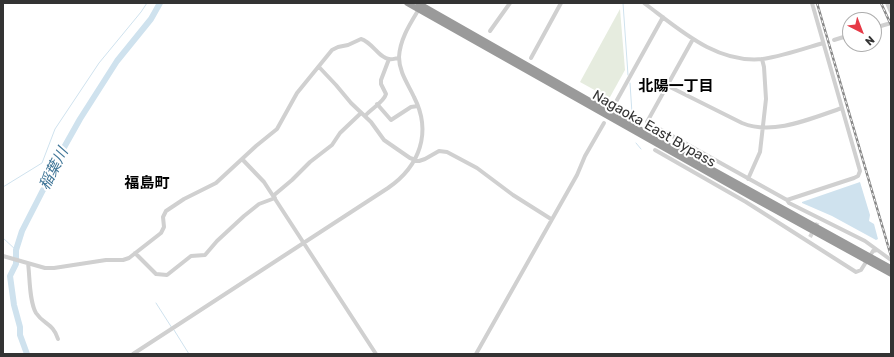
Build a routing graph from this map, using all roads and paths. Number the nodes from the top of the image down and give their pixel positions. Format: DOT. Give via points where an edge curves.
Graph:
graph roads {
  1 [pos="407,3"];
  2 [pos="510,3"];
  3 [pos="561,3"];
  4 [pos="644,3"];
  5 [pos="812,3"];
  6 [pos="887,3"];
  7 [pos="420,5"];
  8 [pos="891,12"];
  9 [pos="663,17"];
  10 [pos="490,31"];
  11 [pos="842,38"];
  12 [pos="693,39"];
  13 [pos="834,40"];
  14 [pos="823,44"];
  15 [pos="399,58"];
  16 [pos="531,58"];
  17 [pos="389,59"];
  18 [pos="762,59"];
  19 [pos="319,67"];
  20 [pos="668,86"];
  21 [pos="377,104"];
  22 [pos="418,106"];
  23 [pos="842,108"];
  24 [pos="612,109"];
  25 [pos="363,114"];
  26 [pos="604,123"];
  27 [pos="763,127"];
  28 [pos="655,150"];
  29 [pos="242,159"];
  30 [pos="415,160"];
  31 [pos="748,179"];
  32 [pos="274,197"];
  33 [pos="787,200"];
  34 [pos="551,219"];
  35 [pos="799,221"];
  36 [pos="810,237"];
  37 [pos="807,241"];
  38 [pos="304,243"];
  39 [pos="877,250"];
  40 [pos="135,253"];
  41 [pos="3,256"];
  42 [pos="891,260"];
  43 [pos="27,262"];
  44 [pos="891,268"];
  45 [pos="891,274"];
  46 [pos="58,339"];
  47 [pos="133,354"];
  48 [pos="376,354"];
  49 [pos="476,354"];
  1 -- 7 [label="highway, Nagaoka East Bypass"];
  2 -- 10 [label="street"];
  3 -- 16 [label="street"];
  4 -- 9 [label="street"];
  5 -- 14 [label="street"];
  6 -- 8 [label="street"];
  7 -- 15 [label="street" via="402,39"];
  7 -- 35 [label="highway, Nagaoka East Bypass" via="744,194"];
  9 -- 12 [label="street"];
  9 -- 24 [label="street"];
  11 -- 13 [label="street"];
  12 -- 18 [label="street" via="725,55"];
  12 -- 20 [label="street"];
  14 -- 18 [label="street"];
  14 -- 23 [label="street"];
  15 -- 17 [label="street"];
  15 -- 22 [label="street" via="403,77"];
  17 -- 19 [label="street" via="361,39 332,50"];
  17 -- 21 [label="street" via="381,80 386,94"];
  18 -- 27 [label="street" via="766,99"];
  19 -- 25 [label="street"];
  19 -- 29 [label="street" via="293,99 277,129"];
  20 -- 27 [label="street" via="742,123"];
  20 -- 31 [label="street" via="648,122"];
  21 -- 22 [label="street" via="391,120 411,107"];
  21 -- 25 [label="street"];
  22 -- 30 [label="street" via="423,130"];
  23 -- 27 [label="street" via="780,127"];
  23 -- 33 [label="street" via="859,174 854,178"];
  25 -- 30 [label="street" via="384,140"];
  25 -- 32 [label="street"];
  26 -- 34 [label="street"];
  27 -- 31 [label="street" via="759,157"];
  28 -- 37 [label="street" via="746,202"];
  29 -- 32 [label="street" via="264,182"];
  29 -- 40 [label="street" via="216,183 184,198 166,212 161,233"];
  30 -- 34 [label="street" via="422,160 439,151 447,152 474,166"];
  30 -- 38 [label="street" via="397,182"];
  31 -- 33 [label="street"];
  32 -- 38 [label="street"];
  32 -- 40 [label="street" via="259,204 244,216 205,255 190,256 167,275 156,274"];
  33 -- 39 [label="street" via="818,221 865,241"];
  34 -- 49 [label="street"];
  35 -- 44 [label="highway, Nagaoka East Bypass"];
  35 -- 45 [label="highway, Nagaoka East Bypass"];
  36 -- 37 [label="street"];
  37 -- 39 [label="street" via="856,272 862,270 873,251"];
  38 -- 47 [label="street"];
  38 -- 48 [label="street"];
  39 -- 42 [label="street"];
  40 -- 43 [label="street" via="126,260 106,260 60,268 45,268"];
  41 -- 43 [label="street"];
  43 -- 46 [label="street" via="34,309 53,328"];
}
